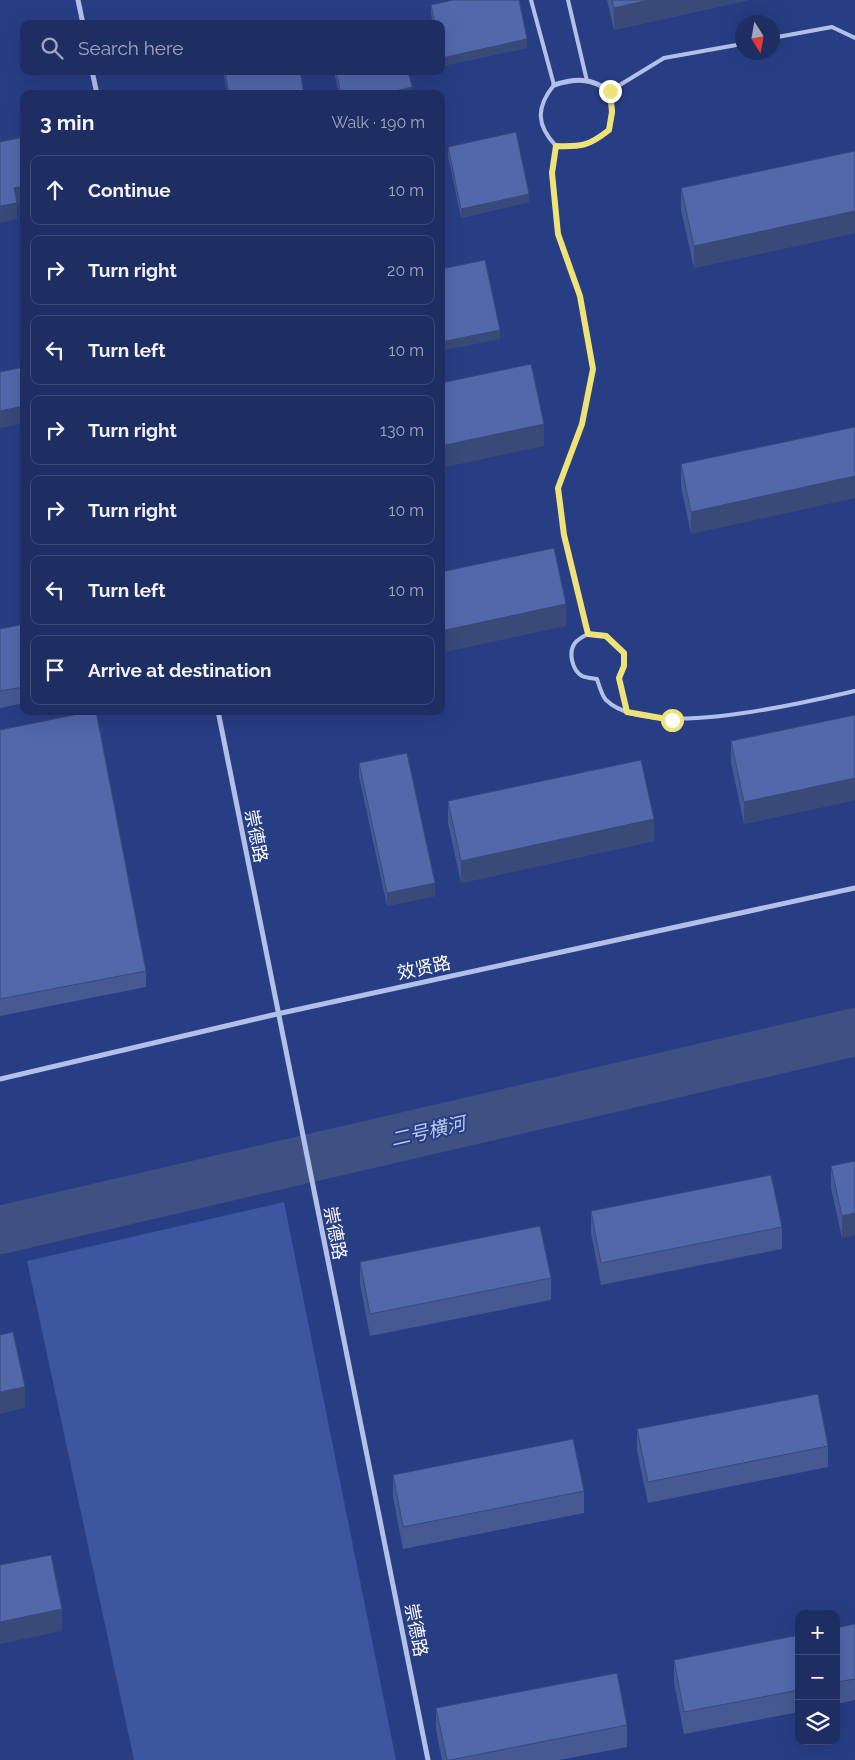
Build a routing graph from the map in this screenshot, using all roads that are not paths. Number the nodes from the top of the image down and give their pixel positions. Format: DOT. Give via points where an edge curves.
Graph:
graph roads {
  1 [pos="78,0"];
  2 [pos="531,0"];
  3 [pos="568,0"];
  4 [pos="82,20"];
  5 [pos="780,37"];
  6 [pos="855,38"];
  7 [pos="735,45"];
  8 [pos="93,75"];
  9 [pos="587,81"];
  10 [pos="554,86"];
  11 [pos="96,90"];
  12 [pos="610,91"];
  13 [pos="556,146"];
  14 [pos="588,634"];
  15 [pos="855,692"];
  16 [pos="627,712"];
  17 [pos="219,715"];
  18 [pos="855,888"];
  19 [pos="277,1014"];
  20 [pos="0,1079"];
  21 [pos="428,1760"];
  1 -- 4 [label="street"];
  2 -- 10 [label="lane"];
  3 -- 9 [label="lane"];
  5 -- 6 [label="lane" via="832,27"];
  7 -- 12 [label="lane" via="664,58"];
  8 -- 11 [label="street"];
  9 -- 10 [label="street" via="570,80"];
  9 -- 12 [label="street" via="596,82"];
  10 -- 13 [label="lane" via="542,100 541,120 548,138"];
  12 -- 13 [label="lane" via="612,112 609,130 594,143"];
  13 -- 14 [label="lane" via="552,173 558,234 580,296 593,369 582,424 558,488 564,535"];
  14 -- 16 [label="lane" via="606,636 624,653 624,666 619,678"];
  14 -- 16 [label="lane" via="574,644 573,664 583,677 597,679 605,700"];
  15 -- 16 [label="lane" via="782,708 672,720"];
  17 -- 19 [label="street, 崇德路"];
  18 -- 19 [label="street, 效贤路"];
  19 -- 20 [label="street, 效贤路"];
  19 -- 21 [label="street, 崇德路"];
}
